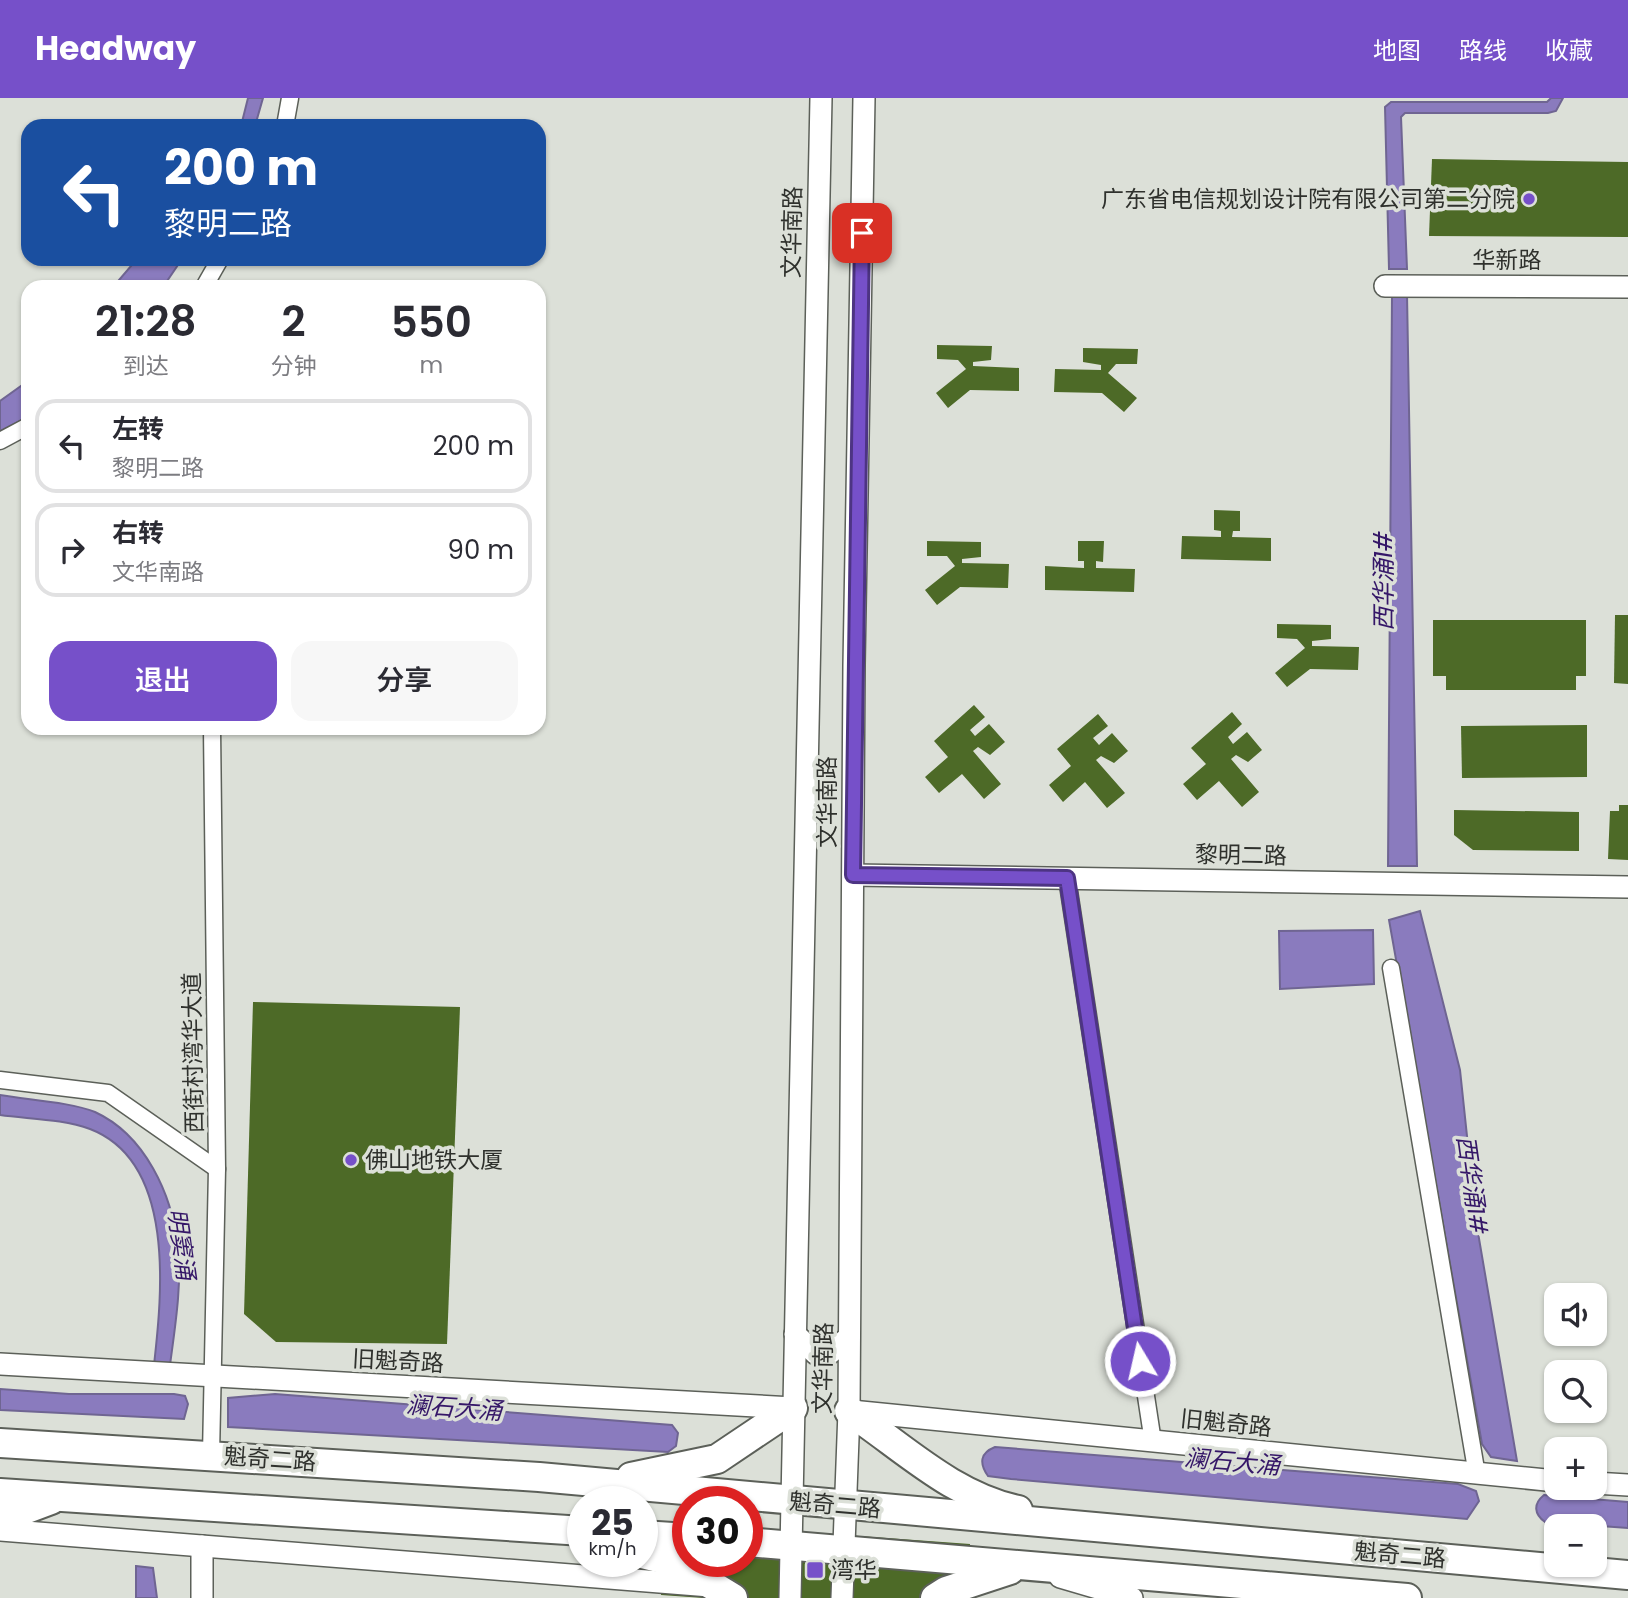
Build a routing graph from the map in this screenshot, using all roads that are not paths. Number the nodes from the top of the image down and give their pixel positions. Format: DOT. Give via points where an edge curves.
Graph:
graph roads {
  1 [pos="290,98"];
  2 [pos="821,98"];
  3 [pos="864,98"];
  4 [pos="286,119"];
  5 [pos="1385,286"];
  6 [pos="1628,287"];
  7 [pos="21,430"];
  8 [pos="0,441"];
  9 [pos="212,735"];
  10 [pos="853,875"];
  11 [pos="1067,878"];
  12 [pos="1628,887"];
  13 [pos="1391,968"];
  14 [pos="0,1080"];
  15 [pos="217,1169"];
  16 [pos="795,1334"];
  17 [pos="849,1337"];
  18 [pos="0,1364"];
  19 [pos="215,1378"];
  20 [pos="793,1408"];
  21 [pos="849,1411"];
  22 [pos="1153,1442"];
  23 [pos="0,1443"];
  24 [pos="211,1455"];
  25 [pos="1477,1475"];
  26 [pos="1544,1479"];
  27 [pos="599,1483"];
  28 [pos="1607,1484"];
  29 [pos="1628,1485"];
  30 [pos="0,1493"];
  31 [pos="60,1497"];
  32 [pos="791,1501"];
  33 [pos="846,1506"];
  34 [pos="0,1519"];
  35 [pos="523,1527"];
  36 [pos="0,1530"];
  37 [pos="567,1530"];
  38 [pos="1124,1531"];
  39 [pos="567,1536"];
  40 [pos="763,1543"];
  41 [pos="789,1545"];
  42 [pos="202,1546"];
  43 [pos="844,1549"];
  44 [pos="658,1558"];
  45 [pos="1021,1566"];
  46 [pos="1628,1574"];
  47 [pos="726,1592"];
  48 [pos="202,1598"];
  49 [pos="790,1598"];
  50 [pos="842,1598"];
  51 [pos="934,1598"];
  52 [pos="1132,1598"];
  53 [pos="1407,1598"];
  1 -- 4 [label="street"];
  2 -- 16 [label="main road, 文华南路"];
  3 -- 10 [label="main road, 文华南路"];
  5 -- 6 [label="main road, 华新路"];
  7 -- 8 [label="street"];
  9 -- 15 [label="street, 西街村湾华大道"];
  10 -- 11 [label="main road, 黎明二路"];
  10 -- 17 [label="main road, 文华南路"];
  11 -- 12 [label="main road, 黎明二路"];
  11 -- 22 [label="street"];
  13 -- 25 [label="street"];
  14 -- 15 [label="street" via="108,1093"];
  15 -- 19 [label="street, 西街村湾华大道"];
  16 -- 17 [label="main road" via="816,1354 829,1354"];
  16 -- 20 [label="main road, 文华南路"];
  17 -- 21 [label="main road, 文华南路"];
  18 -- 19 [label="main road, 旧魁奇路"];
  19 -- 20 [label="main road, 旧魁奇路"];
  19 -- 24 [label="street, 西街村湾华大道"];
  20 -- 27 [label="highway" via="717,1459"];
  20 -- 32 [label="main road, 文华南路"];
  21 -- 22 [label="main road, 旧魁奇路"];
  21 -- 33 [label="main road, 文华南路"];
  21 -- 38 [label="highway" via="931,1472 992,1504"];
  22 -- 25 [label="main road, 旧魁奇路"];
  23 -- 24 [label="highway, 魁奇二路"];
  24 -- 27 [label="highway, 魁奇二路"];
  25 -- 26 [label="main road, 旧魁奇路"];
  27 -- 32 [label="highway, 魁奇二路"];
  28 -- 29 [label="main road"];
  30 -- 31 [label="highway"];
  31 -- 34 [label="highway"];
  31 -- 35 [label="highway"];
  32 -- 33 [label="highway, 魁奇二路"];
  32 -- 41 [label="main road, 文华南路"];
  33 -- 38 [label="highway, 魁奇二路"];
  33 -- 43 [label="main road, 文华南路"];
  35 -- 37 [label="highway"];
  35 -- 39 [label="highway"];
  36 -- 42 [label="main road"];
  38 -- 46 [label="highway, 魁奇二路"];
  40 -- 41 [label="highway, 魁奇二路"];
  41 -- 43 [label="highway, 魁奇二路"];
  41 -- 49 [label="main road, 文华南路"];
  42 -- 47 [label="main road"];
  42 -- 48 [label="main road"];
  43 -- 50 [label="main road, 文华南路"];
  43 -- 53 [label="highway, 魁奇二路"];
  44 -- 47 [label="highway" via="674,1562"];
  45 -- 51 [label="highway"];
  45 -- 52 [label="main road"];
}
